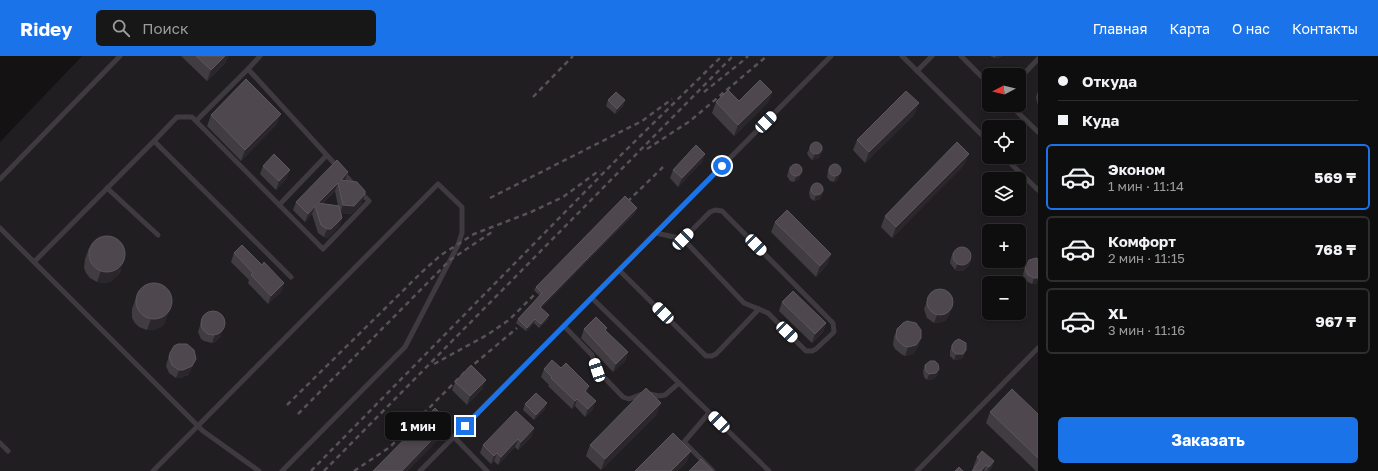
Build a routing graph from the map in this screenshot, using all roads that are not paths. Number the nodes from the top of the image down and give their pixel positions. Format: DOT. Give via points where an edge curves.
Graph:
graph roads {
  1 [pos="120,56"];
  2 [pos="260,56"];
  3 [pos="831,56"];
  4 [pos="902,56"];
  5 [pos="932,56"];
  6 [pos="961,56"];
  7 [pos="1038,59"];
  8 [pos="248,69"];
  9 [pos="917,71"];
  10 [pos="1026,71"];
  11 [pos="982,77"];
  12 [pos="1017,112"];
  13 [pos="196,121"];
  14 [pos="1038,132"];
  15 [pos="982,135"];
  16 [pos="154,141"];
  17 [pos="326,156"];
  18 [pos="1011,164"];
  19 [pos="0,178"];
  20 [pos="107,188"];
  21 [pos="1038,190"];
  22 [pos="279,205"];
  23 [pos="0,228"];
  24 [pos="656,233"];
  25 [pos="158,235"];
  26 [pos="683,239"];
  27 [pos="34,262"];
  28 [pos="619,270"];
  29 [pos="291,277"];
  30 [pos="592,298"];
  31 [pos="759,309"];
  32 [pos="564,326"];
  33 [pos="1038,348"];
  34 [pos="679,383"];
  35 [pos="709,413"];
  36 [pos="198,426"];
  37 [pos="454,437"];
  38 [pos="0,443"];
  39 [pos="8,451"];
  40 [pos="153,471"];
  41 [pos="259,471"];
  42 [pos="282,471"];
  43 [pos="420,471"];
  44 [pos="487,471"];
  45 [pos="713,471"];
  46 [pos="769,471"];
  47 [pos="917,471"];
  1 -- 19 [label="lane"];
  2 -- 8 [label="lane"];
  3 -- 24 [label="lane"];
  4 -- 9 [label="lane"];
  5 -- 9 [label="lane"];
  6 -- 11 [label="lane"];
  7 -- 10 [label="lane"];
  8 -- 13 [label="lane"];
  8 -- 17 [label="lane"];
  9 -- 15 [label="lane"];
  12 -- 14 [label="lane"];
  13 -- 16 [label="lane" via="192,117 177,117"];
  13 -- 22 [label="lane"];
  16 -- 20 [label="lane"];
  16 -- 29 [label="lane"];
  17 -- 22 [label="lane"];
  17 -- 22 [label="lane" via="369,201 323,249"];
  18 -- 21 [label="lane"];
  20 -- 25 [label="lane"];
  20 -- 27 [label="lane"];
  23 -- 27 [label="lane"];
  24 -- 26 [label="lane"];
  24 -- 28 [label="lane"];
  26 -- 31 [label="lane" via="744,303"];
  26 -- 31 [label="lane" via="710,212 722,211 833,323 834,332 816,349 806,351 768,313"];
  27 -- 36 [label="lane"];
  28 -- 30 [label="lane"];
  28 -- 31 [label="lane" via="706,356 716,354"];
  30 -- 32 [label="lane"];
  30 -- 34 [label="lane"];
  32 -- 34 [label="lane" via="592,355 597,370 623,397 629,399 645,393 665,395"];
  32 -- 37 [label="lane"];
  33 -- 47 [label="lane"];
  34 -- 35 [label="lane"];
  35 -- 45 [label="lane" via="684,442"];
  35 -- 46 [label="lane"];
  36 -- 40 [label="lane"];
  36 -- 41 [label="lane"];
  36 -- 42 [label="lane" via="438,184 462,207 462,233 405,347"];
  37 -- 43 [label="lane"];
  37 -- 44 [label="lane"];
  38 -- 39 [label="lane"];
}
